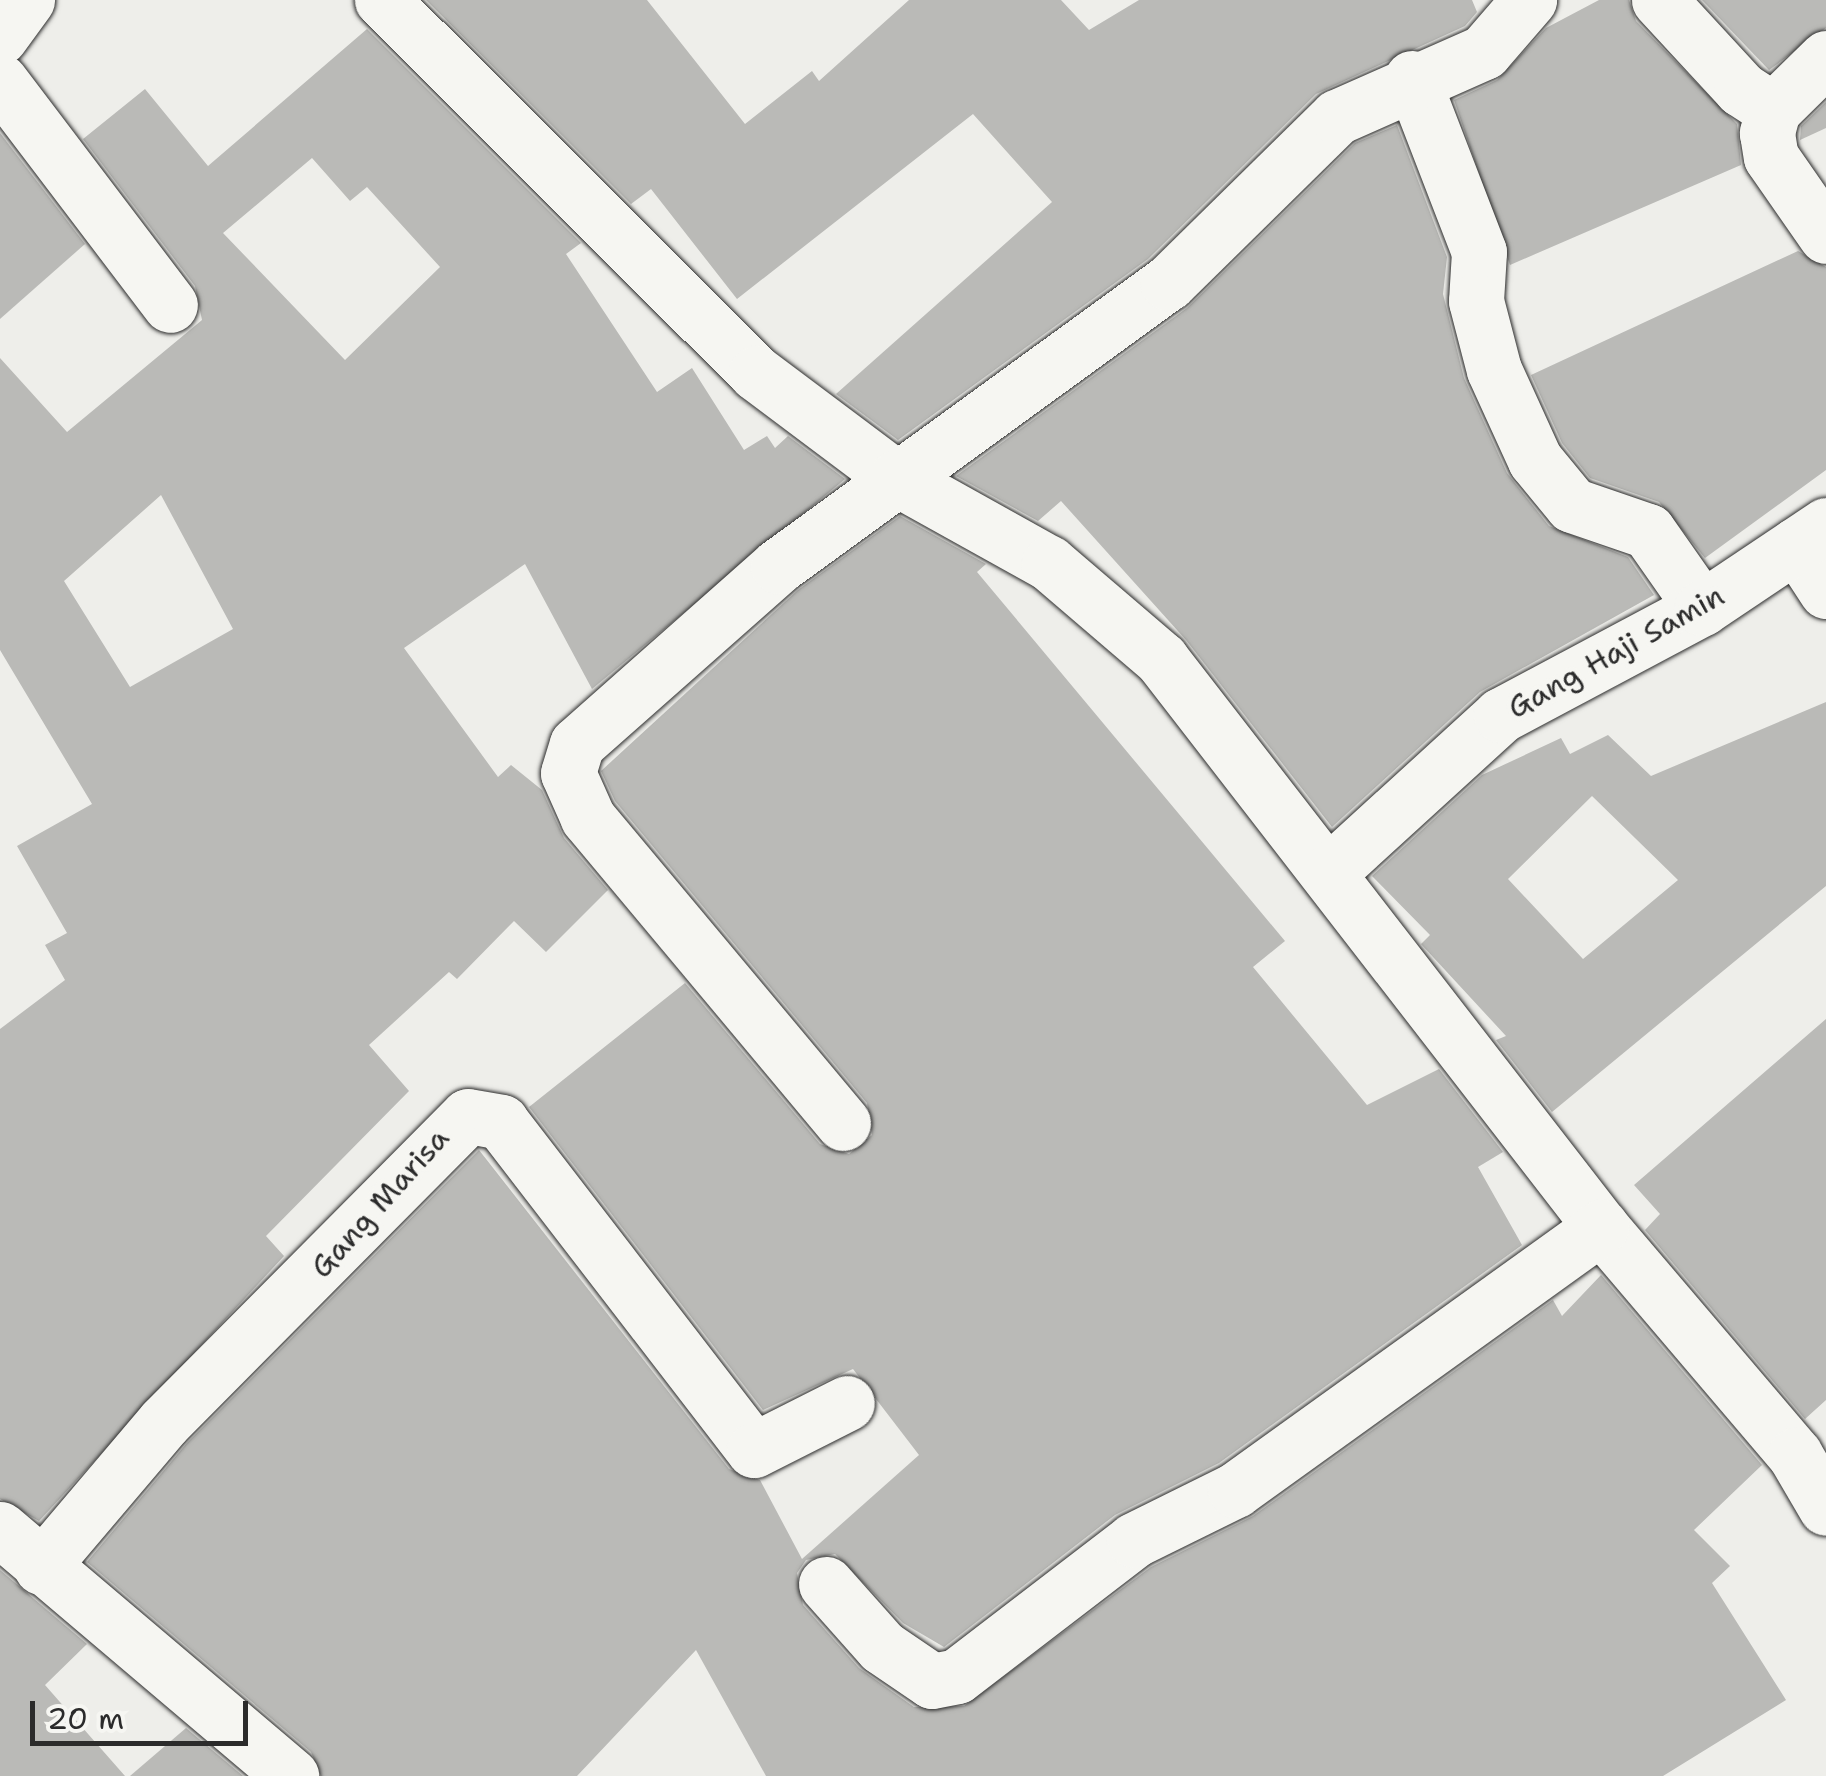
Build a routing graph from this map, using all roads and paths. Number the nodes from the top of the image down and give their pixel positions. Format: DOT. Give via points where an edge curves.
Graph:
graph roads {
  1 [pos="27,0"];
  2 [pos="382,0"];
  3 [pos="1529,0"];
  4 [pos="1660,0"];
  5 [pos="0,37"];
  6 [pos="1826,58"];
  7 [pos="1412,78"];
  8 [pos="0,81"];
  9 [pos="1773,110"];
  10 [pos="1826,236"];
  11 [pos="170,305"];
  12 [pos="896,478"];
  13 [pos="1811,535"];
  14 [pos="1826,591"];
  15 [pos="1702,608"];
  16 [pos="1328,873"];
  17 [pos="844,1122"];
  18 [pos="1601,1226"];
  19 [pos="848,1403"];
  20 [pos="1811,1446"];
  21 [pos="1826,1508"];
  22 [pos="0,1529"];
  23 [pos="41,1567"];
  24 [pos="826,1584"];
  25 [pos="291,1776"];
  1 -- 5 [label="street"];
  2 -- 12 [label="street" via="756,373"];
  3 -- 7 [label="street" via="1484,52"];
  4 -- 9 [label="street" via="1741,89"];
  6 -- 9 [label="street"];
  7 -- 12 [label="street" via="1337,116 1168,283"];
  7 -- 15 [label="street" via="1479,252 1476,302 1494,370 1535,460 1572,505 1648,531"];
  8 -- 11 [label="street"];
  9 -- 10 [label="street" via="1771,156"];
  12 -- 16 [label="street" via="1049,563 1118,615"];
  12 -- 17 [label="street" via="603,716 577,744 568,773 588,818"];
  13 -- 14 [label="street"];
  13 -- 15 [label="street, Gang Haji Samin"];
  15 -- 16 [label="street, Gang Haji Samin" via="1501,715"];
  16 -- 18 [label="street"];
  18 -- 20 [label="street"];
  18 -- 24 [label="street" via="1235,1490 1134,1540 958,1676 932,1681 882,1646"];
  19 -- 23 [label="street, Gang Marisa" via="754,1450 501,1122 468,1116 164,1422"];
  20 -- 21 [label="street"];
  22 -- 23 [label="street"];
  23 -- 25 [label="street"];
}
